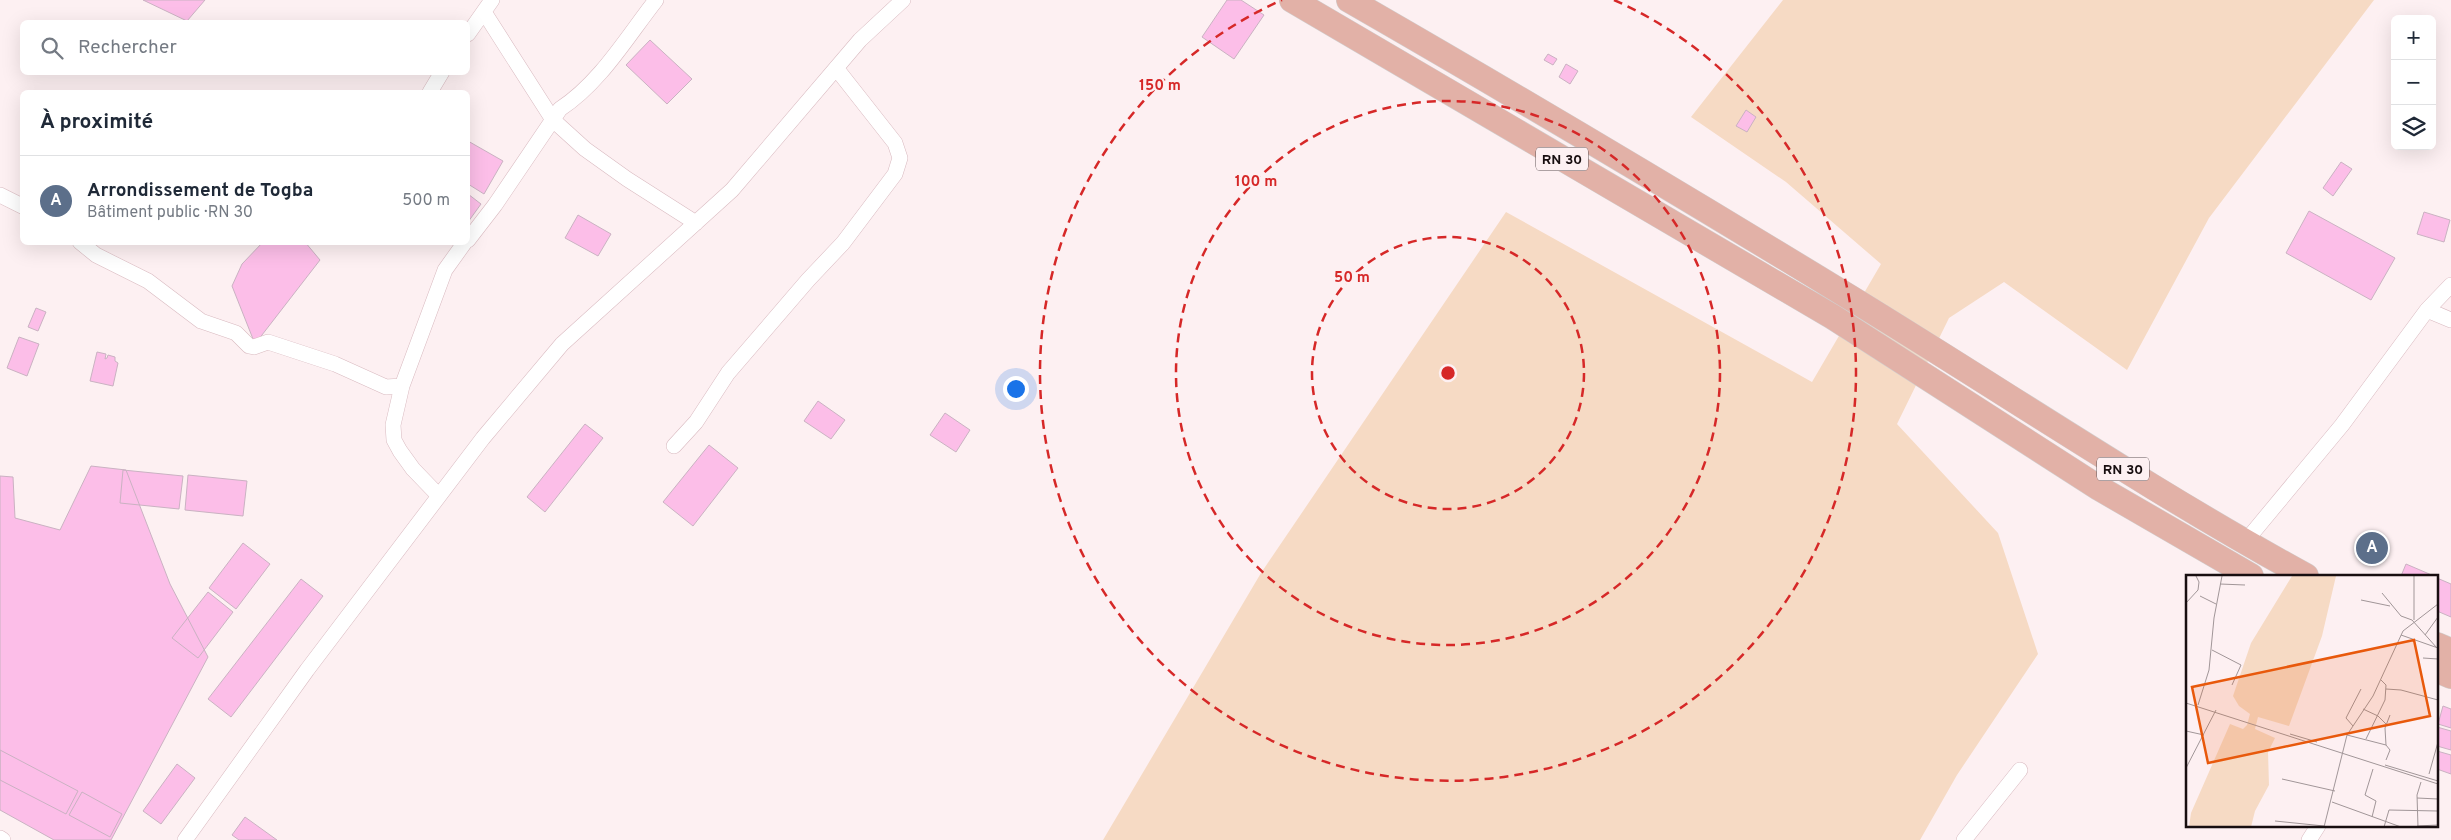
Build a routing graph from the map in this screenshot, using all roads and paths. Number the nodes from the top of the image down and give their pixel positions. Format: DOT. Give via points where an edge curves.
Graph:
graph roads {
  1 [pos="656,0"];
  2 [pos="903,0"];
  3 [pos="1292,0"];
  4 [pos="1349,0"];
  5 [pos="488,6"];
  6 [pos="470,31"];
  7 [pos="836,68"];
  8 [pos="440,75"];
  9 [pos="431,90"];
  10 [pos="553,120"];
  11 [pos="0,195"];
  12 [pos="20,205"];
  13 [pos="696,223"];
  14 [pos="470,236"];
  15 [pos="84,245"];
  16 [pos="463,245"];
  17 [pos="2451,285"];
  18 [pos="2427,310"];
  19 [pos="2451,320"];
  20 [pos="402,386"];
  21 [pos="674,446"];
  22 [pos="439,496"];
  23 [pos="2244,542"];
  24 [pos="2249,575"];
  25 [pos="2304,575"];
  26 [pos="2438,645"];
  27 [pos="2451,651"];
  28 [pos="2438,670"];
  29 [pos="2451,676"];
  30 [pos="2020,770"];
  31 [pos="2317,828"];
  32 [pos="0,838"];
  33 [pos="3,840"];
  34 [pos="185,840"];
  35 [pos="1964,840"];
  36 [pos="2310,840"];
  1 -- 10 [label="street" via="613,57 572,101 560,109"];
  2 -- 7 [label="street" via="860,40"];
  3 -- 24 [label="main road, RN 30 / RN 30" via="1833,317 2099,488"];
  4 -- 23 [label="main road, RN 30" via="1846,295"];
  5 -- 6 [label="street"];
  5 -- 10 [label="street"];
  7 -- 13 [label="street" via="732,190"];
  7 -- 21 [label="street" via="895,143 900,158 895,174 843,243 728,373 696,422"];
  8 -- 9 [label="street"];
  10 -- 13 [label="street" via="627,179"];
  10 -- 14 [label="street"];
  11 -- 12 [label="street"];
  13 -- 22 [label="street" via="562,344"];
  15 -- 20 [label="street" via="96,255 148,281 201,321 236,333 248,346 268,342 335,364 386,387"];
  16 -- 20 [label="street" via="445,270"];
  17 -- 18 [label="street"];
  18 -- 19 [label="street"];
  18 -- 23 [label="street" via="2342,425"];
  20 -- 22 [label="street" via="393,425 394,440 413,469"];
  22 -- 34 [label="street" via="307,670"];
  23 -- 25 [label="main road, RN 30"];
  26 -- 27 [label="main road"];
  28 -- 29 [label="main road"];
  30 -- 35 [label="street"];
  31 -- 36 [label="street"];
  32 -- 33 [label="street"];
}
